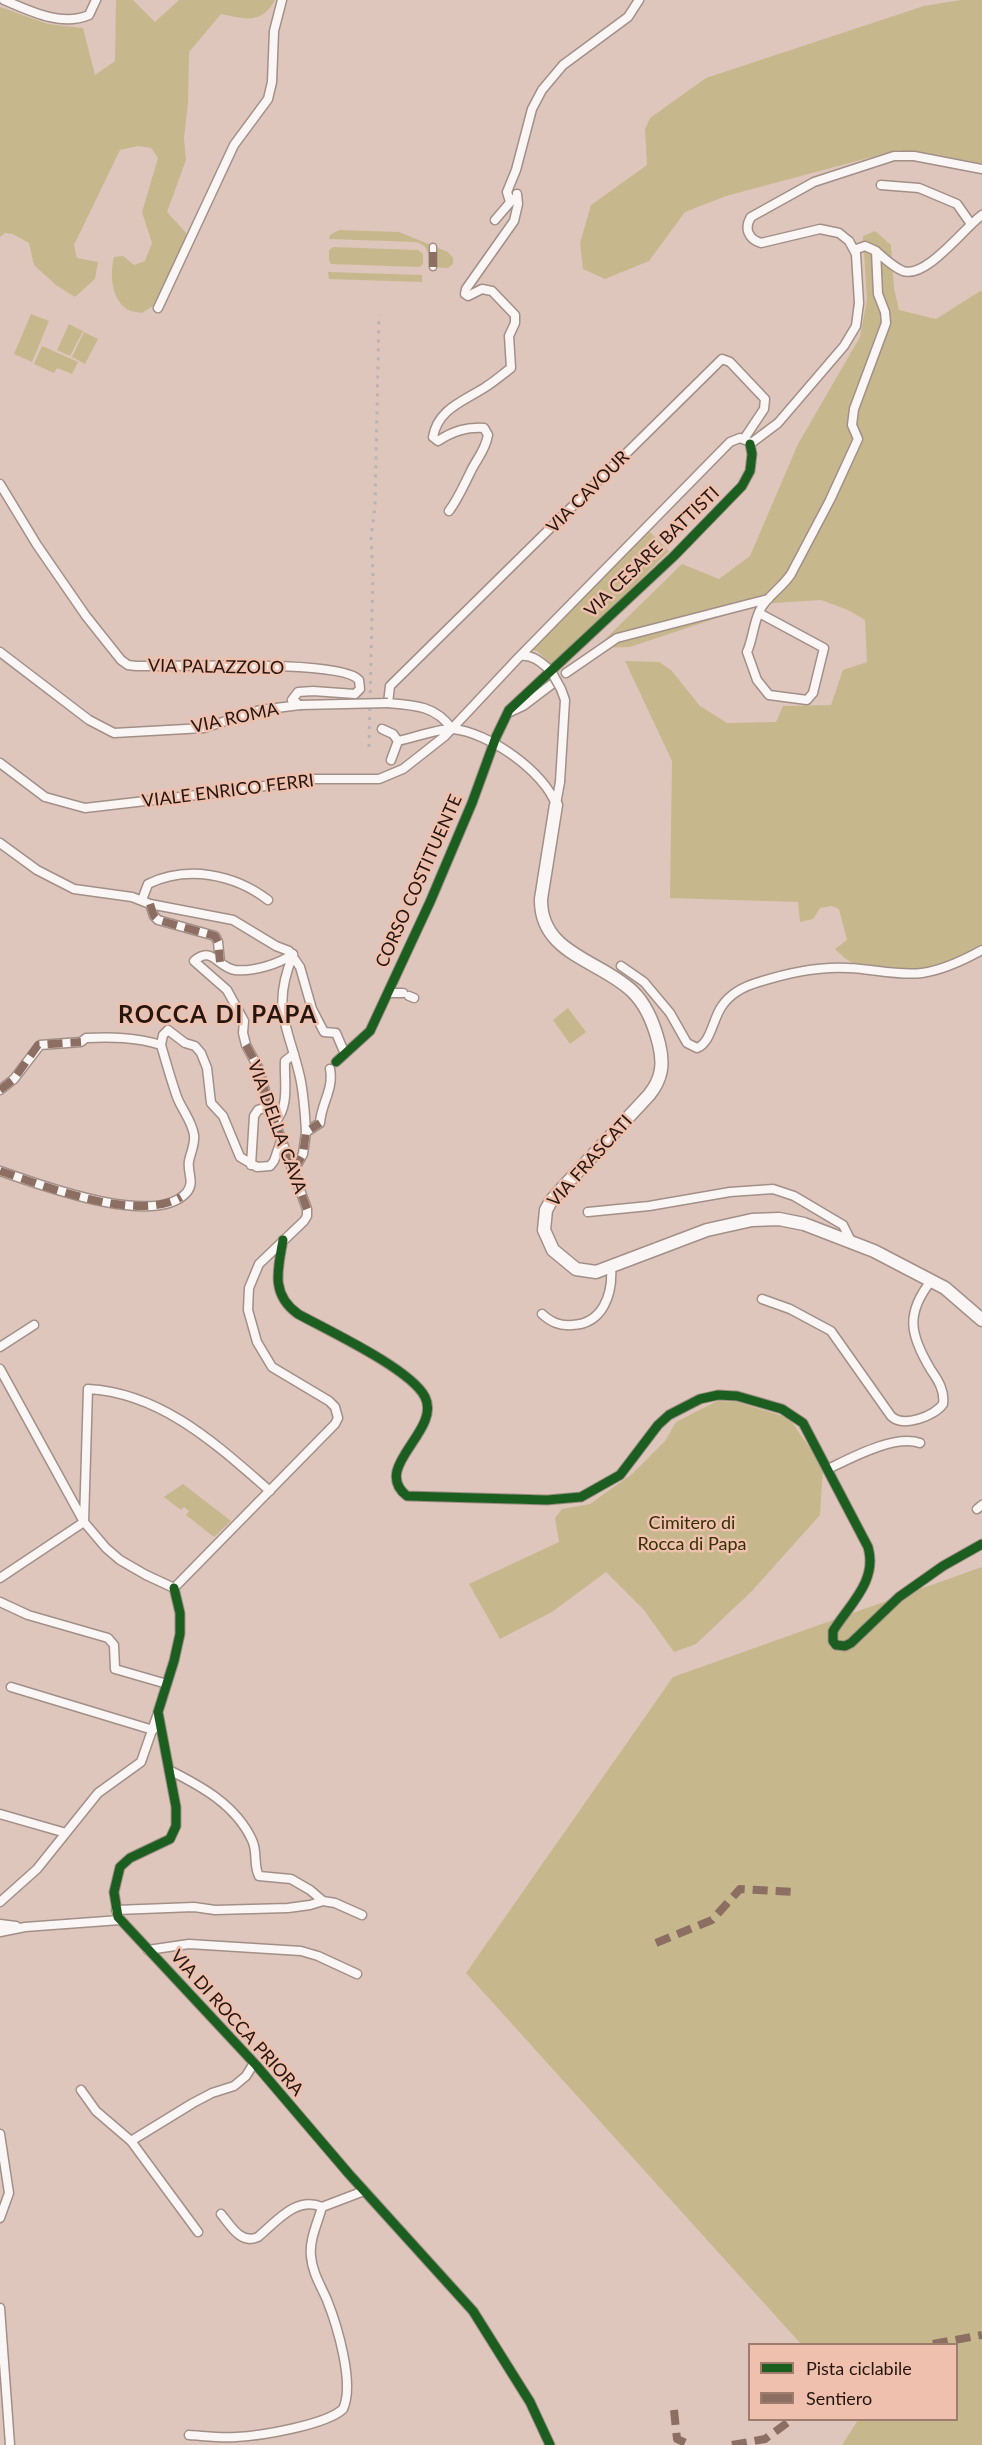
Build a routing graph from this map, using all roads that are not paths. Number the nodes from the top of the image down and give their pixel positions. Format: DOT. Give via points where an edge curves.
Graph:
graph roads {
  1 [pos="4,0"];
  2 [pos="96,0"];
  3 [pos="282,0"];
  4 [pos="639,0"];
  5 [pos="982,169"];
  6 [pos="881,185"];
  7 [pos="510,202"];
  8 [pos="982,216"];
  9 [pos="495,220"];
  10 [pos="971,224"];
  11 [pos="433,247"];
  12 [pos="854,250"];
  13 [pos="876,251"];
  14 [pos="433,267"];
  15 [pos="158,308"];
  16 [pos="747,441"];
  17 [pos="0,484"];
  18 [pos="449,511"];
  19 [pos="768,599"];
  20 [pos="759,613"];
  21 [pos="0,652"];
  22 [pos="520,656"];
  23 [pos="551,671"];
  24 [pos="566,673"];
  25 [pos="552,684"];
  26 [pos="388,703"];
  27 [pos="300,705"];
  28 [pos="507,713"];
  29 [pos="382,729"];
  30 [pos="452,729"];
  31 [pos="398,741"];
  32 [pos="494,742"];
  33 [pos="391,760"];
  34 [pos="0,763"];
  35 [pos="556,805"];
  36 [pos="0,843"];
  37 [pos="268,900"];
  38 [pos="146,902"];
  39 [pos="982,950"];
  40 [pos="293,954"];
  41 [pos="220,962"];
  42 [pos="621,966"];
  43 [pos="388,993"];
  44 [pos="408,996"];
  45 [pos="161,1043"];
  46 [pos="294,1054"];
  47 [pos="345,1054"];
  48 [pos="0,1090"];
  49 [pos="268,1106"];
  50 [pos="275,1122"];
  51 [pos="306,1132"];
  52 [pos="282,1138"];
  53 [pos="251,1165"];
  54 [pos="294,1170"];
  55 [pos="0,1171"];
  56 [pos="588,1212"];
  57 [pos="283,1240"];
  58 [pos="852,1243"];
  59 [pos="611,1267"];
  60 [pos="931,1281"];
  61 [pos="762,1299"];
  62 [pos="542,1314"];
  63 [pos="982,1320"];
  64 [pos="34,1325"];
  65 [pos="0,1347"];
  66 [pos="0,1369"];
  67 [pos="920,1443"];
  68 [pos="828,1469"];
  69 [pos="270,1491"];
  70 [pos="84,1522"];
  71 [pos="982,1544"];
  72 [pos="0,1578"];
  73 [pos="174,1588"];
  74 [pos="0,1602"];
  75 [pos="167,1684"];
  76 [pos="12,1687"];
  77 [pos="158,1713"];
  78 [pos="153,1730"];
  79 [pos="169,1770"];
  80 [pos="0,1814"];
  81 [pos="66,1833"];
  82 [pos="2,1901"];
  83 [pos="323,1901"];
  84 [pos="116,1910"];
  85 [pos="362,1915"];
  86 [pos="120,1920"];
  87 [pos="0,1924"];
  88 [pos="25,1927"];
  89 [pos="0,1932"];
  90 [pos="148,1950"];
  91 [pos="357,1974"];
  92 [pos="254,2063"];
  93 [pos="81,2090"];
  94 [pos="0,2134"];
  95 [pos="131,2141"];
  96 [pos="364,2191"];
  97 [pos="322,2207"];
  98 [pos="221,2214"];
  99 [pos="0,2218"];
  100 [pos="198,2232"];
  101 [pos="0,2308"];
  102 [pos="189,2435"];
  103 [pos="10,2445"];
  104 [pos="550,2445"];
  1 -- 2 [label="street" via="59,18 89,15"];
  3 -- 15 [label="street" via="274,31 268,99 232,150"];
  4 -- 7 [label="street" via="628,17 563,65 539,94 507,192"];
  5 -- 12 [label="street" via="922,157 894,156 814,182 753,214 747,224 750,236 761,243 827,229 844,237"];
  6 -- 10 [label="street" via="919,189 957,204"];
  7 -- 9 [label="street"];
  7 -- 18 [label="street" via="517,194 514,221 465,294 482,289 492,291 515,315 509,336 511,368 449,409 435,426 433,437 438,441 454,431 470,428 484,428 488,435 486,448"];
  8 -- 10 [label="street"];
  10 -- 13 [label="street" via="935,260 916,271 901,270"];
  11 -- 14 [label="street"];
  12 -- 13 [label="street" via="865,246"];
  12 -- 16 [label="street, VIALE ENRICO FERRI" via="860,303 852,335 778,423"];
  13 -- 19 [label="street" via="886,323 854,409 852,425 858,439 790,574"];
  16 -- 22 [label="street, VIALE ENRICO FERRI" via="737,438 730,442"];
  16 -- 23 [label="street, VIA CESARE BATTISTI" via="752,457 745,483 674,556"];
  16 -- 26 [label="street, VIA CAVOUR" via="764,409 765,399 730,362 722,359 393,683"];
  17 -- 27 [label="street, VIA PALAZZOLO" via="42,553 123,662 136,666 279,666 349,674 359,680 360,689 355,694 298,692 292,700"];
  19 -- 20 [label="street"];
  19 -- 24 [label="street" via="617,638"];
  20 -- 20 [label="street" via="824,648 813,693 807,700 769,694 757,680 747,652"];
  21 -- 27 [label="street, VIA ROMA" via="89,720 114,733 204,728 265,709"];
  22 -- 23 [label="street" via="536,658"];
  22 -- 30 [label="street, VIALE ENRICO FERRI"];
  23 -- 28 [label="street, VIA CESARE BATTISTI"];
  23 -- 35 [label="street, bridge" via="565,700"];
  25 -- 28 [label="street"];
  26 -- 27 [label="street, VIA ROMA, bridge"];
  26 -- 30 [label="street, VIA ROMA" via="429,708"];
  28 -- 32 [label="street, CORSO COSTITUENTE"];
  29 -- 31 [label="street"];
  30 -- 31 [label="street"];
  30 -- 32 [label="street"];
  30 -- 34 [label="street, VIALE ENRICO FERRI" via="407,767 379,779 307,779 91,808 73,807 45,797"];
  31 -- 33 [label="street"];
  32 -- 35 [label="street" via="540,780"];
  32 -- 43 [label="street, CORSO COSTITUENTE" via="469,811"];
  35 -- 59 [label="main road, VIA FRASCATI" via="541,899 546,927 561,946 606,971 639,998 653,1025 661,1058 660,1077 649,1095 554,1197 545,1215 547,1239 565,1261 587,1272"];
  36 -- 38 [label="street" via="30,866 74,889"];
  37 -- 38 [label="street" via="243,884 194,873 148,884"];
  38 -- 40 [label="street" via="233,920"];
  38 -- 41 [label="street" via="158,920 215,936"];
  39 -- 42 [label="street" via="923,973 834,968 757,983 725,1002 705,1043 697,1048 687,1043 674,1019 648,987"];
  40 -- 41 [label="street" via="278,963 243,970 230,969"];
  40 -- 46 [label="street" via="281,999"];
  40 -- 47 [label="street" via="312,1009 324,1032 336,1033"];
  41 -- 49 [label="street, VIA DELLA CAVA" via="204,955 194,961 222,985 244,1021 246,1045 260,1069"];
  43 -- 44 [label="street"];
  43 -- 47 [label="street, CORSO COSTITUENTE" via="370,1031"];
  45 -- 48 [label="street" via="116,1036 38,1046 14,1079"];
  45 -- 53 [label="street" via="168,1030 197,1047 207,1068 210,1102 222,1116 240,1157"];
  45 -- 55 [label="street" via="194,1135 189,1164 191,1183 181,1197 166,1204 124,1205 72,1195"];
  46 -- 50 [label="street" via="285,1061 283,1106"];
  46 -- 51 [label="street"];
  47 -- 51 [label="street" via="333,1066 320,1123"];
  49 -- 50 [label="street, VIA DELLA CAVA"];
  49 -- 53 [label="street" via="254,1116"];
  50 -- 52 [label="street, VIA DELLA CAVA"];
  51 -- 54 [label="street" via="303,1154"];
  52 -- 53 [label="street" via="273,1164 264,1168"];
  52 -- 54 [label="street, VIA DELLA CAVA"];
  54 -- 57 [label="street, VIA DELLA CAVA" via="307,1209 306,1218"];
  56 -- 58 [label="street" via="773,1189 843,1226"];
  57 -- 68 [label="street" via="277,1285 289,1306 377,1358 416,1386 426,1399 424,1424 397,1467 399,1485 407,1496 547,1500 581,1497 620,1475 669,1415 696,1400 718,1395 747,1398 790,1413 806,1428"];
  57 -- 69 [label="street" via="259,1264 250,1284 248,1305 253,1331 274,1369 329,1401 338,1417"];
  58 -- 59 [label="main road, VIA FRASCATI" via="793,1221 763,1218 697,1233"];
  58 -- 60 [label="main road, VIA FRASCATI"];
  59 -- 62 [label="street" via="606,1302 592,1320 565,1325"];
  60 -- 61 [label="street" via="916,1304 912,1321 944,1401 939,1409 906,1422 897,1422 891,1416 831,1331"];
  60 -- 63 [label="main road, VIA FRASCATI"];
  64 -- 65 [label="street"];
  66 -- 70 [label="street"];
  67 -- 68 [label="street" via="897,1442"];
  68 -- 71 [label="street" via="864,1538 870,1559 867,1581 833,1631 836,1645 851,1643 903,1594"];
  69 -- 70 [label="street" via="205,1436 171,1414 116,1393 88,1389"];
  69 -- 73 [label="street"];
  70 -- 72 [label="street"];
  70 -- 73 [label="street" via="120,1560"];
  73 -- 75 [label="street, VIA DI ROCCA PRIORA" via="181,1628"];
  74 -- 75 [label="street" via="28,1615 108,1638 114,1645 115,1669"];
  75 -- 77 [label="street, VIA DI ROCCA PRIORA"];
  76 -- 78 [label="street"];
  77 -- 78 [label="street"];
  77 -- 79 [label="street, VIA DI ROCCA PRIORA"];
  78 -- 81 [label="street" via="141,1762 98,1793"];
  79 -- 83 [label="street" via="199,1785 237,1817 253,1840 259,1876 294,1880"];
  79 -- 84 [label="street, VIA DI ROCCA PRIORA" via="176,1813 174,1832 168,1840 120,1867 115,1883"];
  80 -- 81 [label="street"];
  81 -- 82 [label="street" via="33,1874"];
  83 -- 84 [label="street" via="288,1908"];
  83 -- 85 [label="street"];
  84 -- 86 [label="street, VIA DI ROCCA PRIORA"];
  86 -- 88 [label="street"];
  86 -- 90 [label="street, VIA DI ROCCA PRIORA"];
  87 -- 88 [label="street"];
  88 -- 89 [label="street"];
  90 -- 91 [label="street" via="189,1944 301,1951"];
  90 -- 92 [label="street, VIA DI ROCCA PRIORA"];
  92 -- 95 [label="street" via="234,2086 201,2099"];
  92 -- 96 [label="street, VIA DI ROCCA PRIORA"];
  93 -- 95 [label="street" via="96,2111"];
  94 -- 99 [label="street" via="9,2193"];
  95 -- 100 [label="street"];
  96 -- 97 [label="street"];
  96 -- 104 [label="street, VIA DI ROCCA PRIORA" via="480,2321 530,2402"];
  97 -- 98 [label="street" via="311,2203 298,2205 250,2240 243,2238"];
  97 -- 102 [label="street" via="310,2254 338,2336 346,2389 343,2409 319,2421 256,2435"];
  101 -- 103 [label="street"];
}
